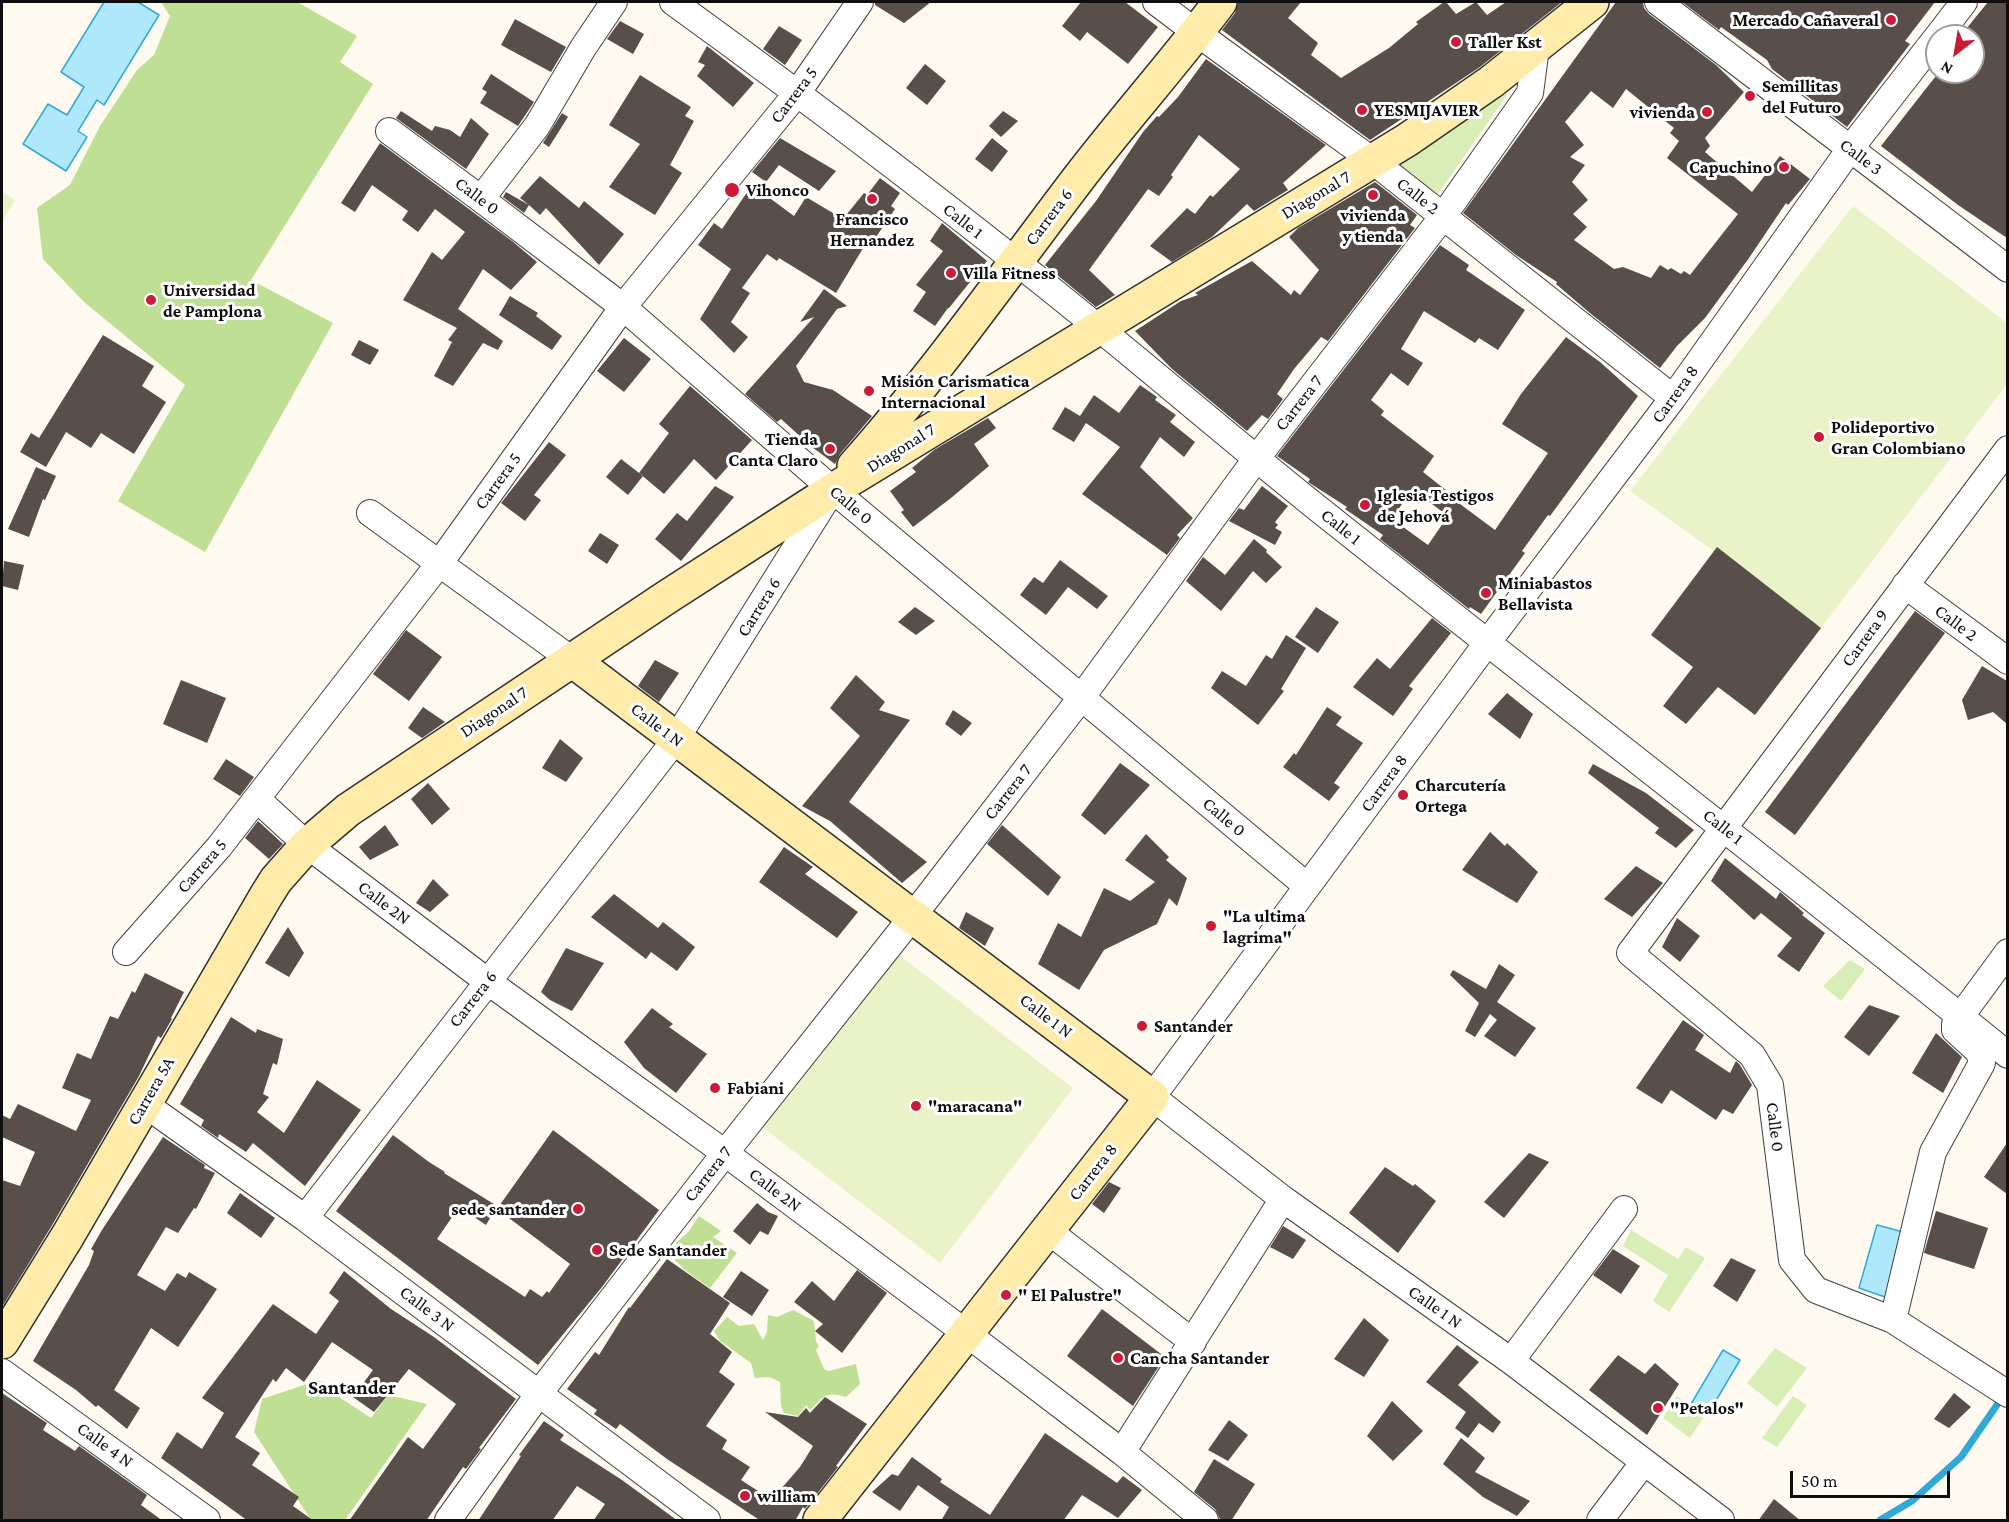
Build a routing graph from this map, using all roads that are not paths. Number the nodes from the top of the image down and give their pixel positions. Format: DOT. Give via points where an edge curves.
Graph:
graph roads {
  1 [pos="614,2"];
  2 [pos="673,2"];
  3 [pos="860,2"];
  4 [pos="1156,2"];
  5 [pos="1221,2"];
  6 [pos="1592,2"];
  7 [pos="1658,2"];
  8 [pos="1964,2"];
  9 [pos="1947,24"];
  10 [pos="1197,33"];
  11 [pos="1536,47"];
  12 [pos="1925,52"];
  13 [pos="798,92"];
  14 [pos="389,131"];
  15 [pos="1850,149"];
  16 [pos="1373,160"];
  17 [pos="482,199"];
  18 [pos="1443,216"];
  19 [pos="1015,262"];
  20 [pos="2007,268"];
  21 [pos="623,307"];
  22 [pos="1098,327"];
  23 [pos="1673,398"];
  24 [pos="2007,449"];
  25 [pos="1256,459"];
  26 [pos="832,490"];
  27 [pos="370,513"];
  28 [pos="439,564"];
  29 [pos="1905,585"];
  30 [pos="1486,643"];
  31 [pos="572,660"];
  32 [pos="2007,661"];
  33 [pos="1081,698"];
  34 [pos="676,739"];
  35 [pos="257,799"];
  36 [pos="1725,828"];
  37 [pos="307,845"];
  38 [pos="1307,886"];
  39 [pos="913,916"];
  40 [pos="126,952"];
  41 [pos="2007,952"];
  42 [pos="487,981"];
  43 [pos="1966,1020"];
  44 [pos="2002,1051"];
  45 [pos="1152,1097"];
  46 [pos="143,1103"];
  47 [pos="724,1153"];
  48 [pos="1283,1199"];
  49 [pos="1624,1209"];
  50 [pos="305,1218"];
  51 [pos="1047,1230"];
  52 [pos="1893,1320"];
  53 [pos="966,1333"];
  54 [pos="2,1342"];
  55 [pos="1193,1342"];
  56 [pos="1511,1361"];
  57 [pos="2,1372"];
  58 [pos="2003,1382"];
  59 [pos="540,1392"];
  60 [pos="1122,1452"];
  61 [pos="1644,1462"];
  62 [pos="1204,1520"];
  63 [pos="207,1521"];
  64 [pos="448,1521"];
  65 [pos="707,1521"];
  66 [pos="820,1521"];
  67 [pos="1600,1521"];
  68 [pos="1720,1521"];
  1 -- 17 [label="street" via="537,126"];
  2 -- 13 [label="street, Calle 1"];
  3 -- 13 [label="street, Carrera 5"];
  4 -- 10 [label="street, Calle 2"];
  5 -- 10 [label="street, Carrera 6"];
  6 -- 11 [label="street, Diagonal 7"];
  7 -- 15 [label="street, Calle 3"];
  8 -- 9 [label="street, Carrera 8"];
  10 -- 16 [label="street, Calle 2"];
  10 -- 19 [label="street, Carrera 6"];
  11 -- 16 [label="street, Diagonal 7" via="1448,112"];
  11 -- 18 [label="street, Carrera 7" via="1530,93"];
  12 -- 15 [label="street, Carrera 8"];
  13 -- 19 [label="street, Calle 1"];
  13 -- 21 [label="street, Carrera 5"];
  14 -- 17 [label="street, Calle 0"];
  15 -- 20 [label="street, Calle 3"];
  15 -- 23 [label="street, Carrera 8"];
  16 -- 18 [label="street, Calle 2"];
  16 -- 22 [label="street, Diagonal 7"];
  17 -- 21 [label="street, Calle 0"];
  18 -- 23 [label="street, Calle 2"];
  18 -- 25 [label="street, Carrera 7"];
  19 -- 22 [label="street, Calle 1"];
  19 -- 26 [label="street, Carrera 6"];
  21 -- 26 [label="street, Calle 0"];
  21 -- 28 [label="street, Carrera 5"];
  22 -- 25 [label="street, Calle 1"];
  22 -- 26 [label="street, Diagonal 7"];
  23 -- 30 [label="street, Carrera 8"];
  24 -- 29 [label="street, Carrera 9"];
  25 -- 30 [label="street, Calle 1"];
  25 -- 33 [label="street, Carrera 7"];
  26 -- 31 [label="street, Diagonal 7"];
  26 -- 33 [label="street, Calle 0"];
  26 -- 34 [label="street, Carrera 6"];
  27 -- 28 [label="street, Calle 1 N"];
  28 -- 31 [label="street, Calle 1 N"];
  28 -- 35 [label="street, Carrera 5"];
  29 -- 32 [label="street, Calle 2"];
  29 -- 36 [label="street, Carrera 9"];
  30 -- 36 [label="street, Calle 1"];
  30 -- 38 [label="street, Carrera 8"];
  31 -- 34 [label="street, Calle 1 N"];
  31 -- 37 [label="street, Diagonal 7" via="348,810"];
  33 -- 38 [label="street, Calle 0"];
  33 -- 39 [label="street, Carrera 7"];
  34 -- 39 [label="street, Calle 1 N"];
  34 -- 42 [label="street, Carrera 6"];
  35 -- 37 [label="street, Calle 2N"];
  35 -- 40 [label="street, Carrera 5"];
  36 -- 43 [label="street, Calle 1"];
  36 -- 52 [label="street, Calle 0" via="1630,953 1752,1055 1770,1085 1792,1260 1816,1290"];
  37 -- 42 [label="street, Calle 2N"];
  37 -- 46 [label="street, Carrera 5A" via="276,880"];
  38 -- 45 [label="street, Carrera 8"];
  39 -- 45 [label="street, Calle 1 N"];
  39 -- 47 [label="street, Carrera 7"];
  41 -- 43 [label="street"];
  42 -- 47 [label="street, Calle 2N"];
  42 -- 50 [label="street, Carrera 6"];
  43 -- 44 [label="street, Calle 1"];
  43 -- 52 [label="street" via="1954,1024 1955,1030 1979,1052 1982,1063 1933,1152"];
  45 -- 48 [label="street, Calle 1 N"];
  45 -- 51 [label="street, Carrera 8"];
  46 -- 50 [label="street, Calle 3 N"];
  46 -- 54 [label="street, Carrera 5A"];
  47 -- 53 [label="street, Calle 2N"];
  47 -- 59 [label="street, Carrera 7"];
  48 -- 55 [label="street"];
  48 -- 56 [label="street, Calle 1 N"];
  49 -- 56 [label="street"];
  50 -- 59 [label="street, Calle 3 N"];
  51 -- 53 [label="street, Carrera 8"];
  51 -- 55 [label="street"];
  52 -- 58 [label="street, Calle 0"];
  53 -- 60 [label="street, Calle 2N"];
  53 -- 66 [label="street, Carrera 8"];
  55 -- 60 [label="street"];
  56 -- 61 [label="street, Calle 1 N"];
  57 -- 63 [label="street, Calle 4 N"];
  59 -- 64 [label="street, Carrera 7"];
  59 -- 65 [label="street, Calle 3 N"];
  60 -- 62 [label="street, Calle 2N"];
  61 -- 67 [label="street"];
  61 -- 68 [label="street, Calle 1 N"];
}
